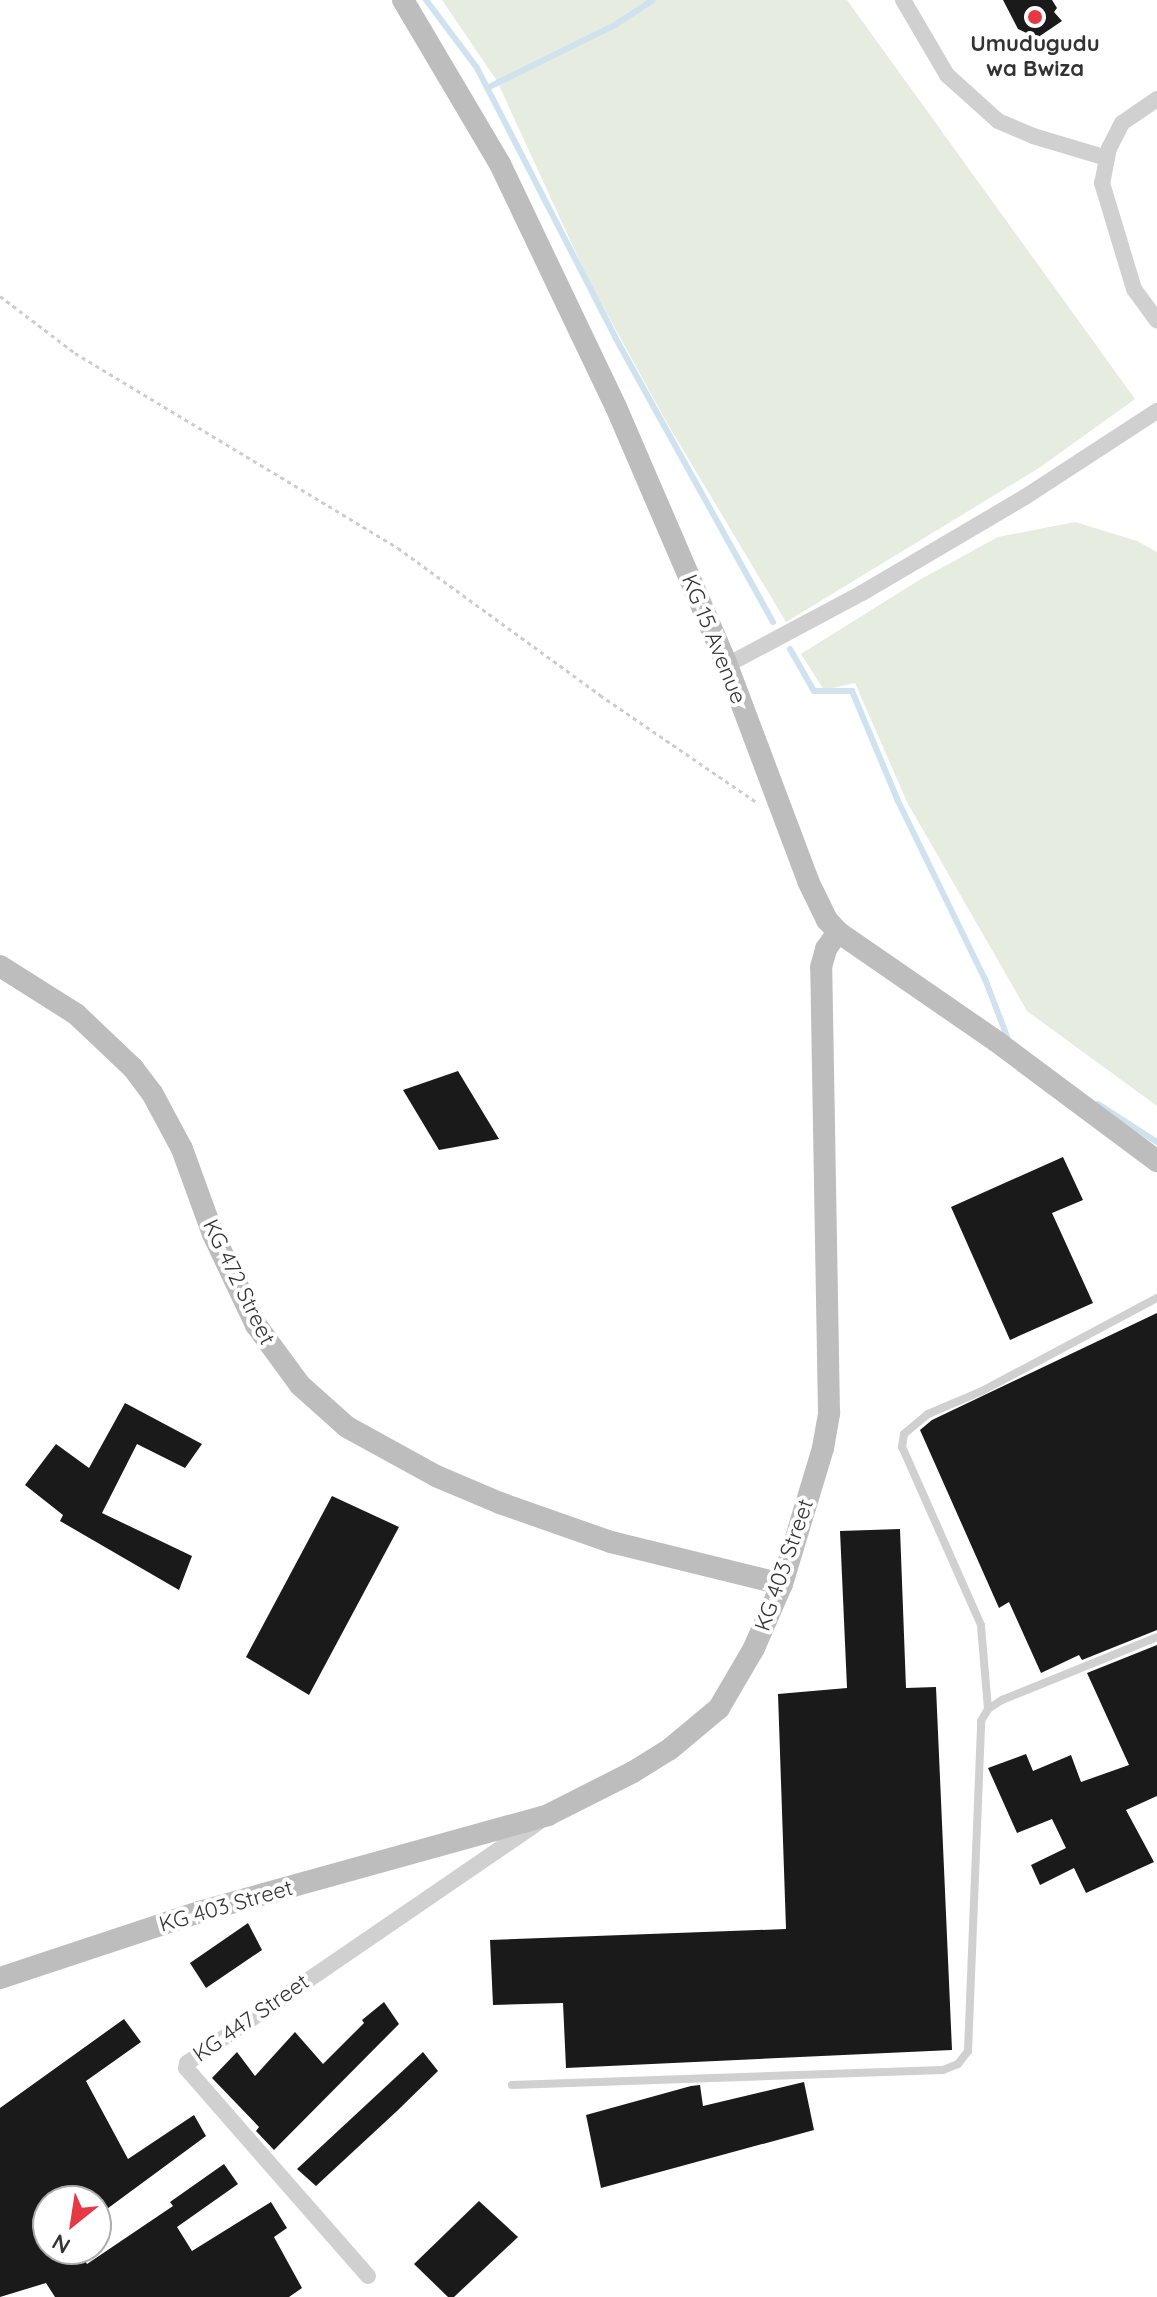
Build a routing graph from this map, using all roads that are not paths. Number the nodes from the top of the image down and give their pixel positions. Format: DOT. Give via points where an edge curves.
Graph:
graph roads {
  1 [pos="403,0"];
  2 [pos="903,0"];
  3 [pos="1157,99"];
  4 [pos="1107,158"];
  5 [pos="1157,321"];
  6 [pos="1157,411"];
  7 [pos="727,665"];
  8 [pos="838,932"];
  9 [pos="0,966"];
  10 [pos="1157,1161"];
  11 [pos="1157,1298"];
  12 [pos="782,1584"];
  13 [pos="1157,1637"];
  14 [pos="988,1709"];
  15 [pos="548,1815"];
  16 [pos="0,1978"];
  17 [pos="512,2085"];
  18 [pos="368,2276"];
  1 -- 7 [label="main road, KG 15 Avenue" via="500,164 616,407"];
  2 -- 4 [label="street" via="947,75 998,121"];
  3 -- 4 [label="street" via="1122,123"];
  4 -- 5 [label="street" via="1102,183 1113,228 1134,289"];
  6 -- 7 [label="street" via="984,521"];
  7 -- 8 [label="main road, KG 15 Avenue" via="808,881"];
  8 -- 10 [label="main road, KG 15 Avenue"];
  8 -- 12 [label="main road, KG 403 Street" via="821,967 829,1413"];
  9 -- 12 [label="main road, KG 472 Street" via="76,1014 152,1093 182,1149 213,1234 256,1325 292,1376 347,1427 436,1476 515,1508 611,1542"];
  11 -- 14 [label="lane" via="928,1414 904,1434 902,1447 981,1625"];
  12 -- 15 [label="main road, KG 403 Street" via="754,1648 719,1708 670,1749"];
  13 -- 14 [label="lane"];
  14 -- 17 [label="lane" via="981,1721 968,2051 958,2064 943,2070"];
  15 -- 16 [label="main road, KG 403 Street" via="199,1912"];
  15 -- 18 [label="street, KG 447 Street" via="187,2063"];
}
